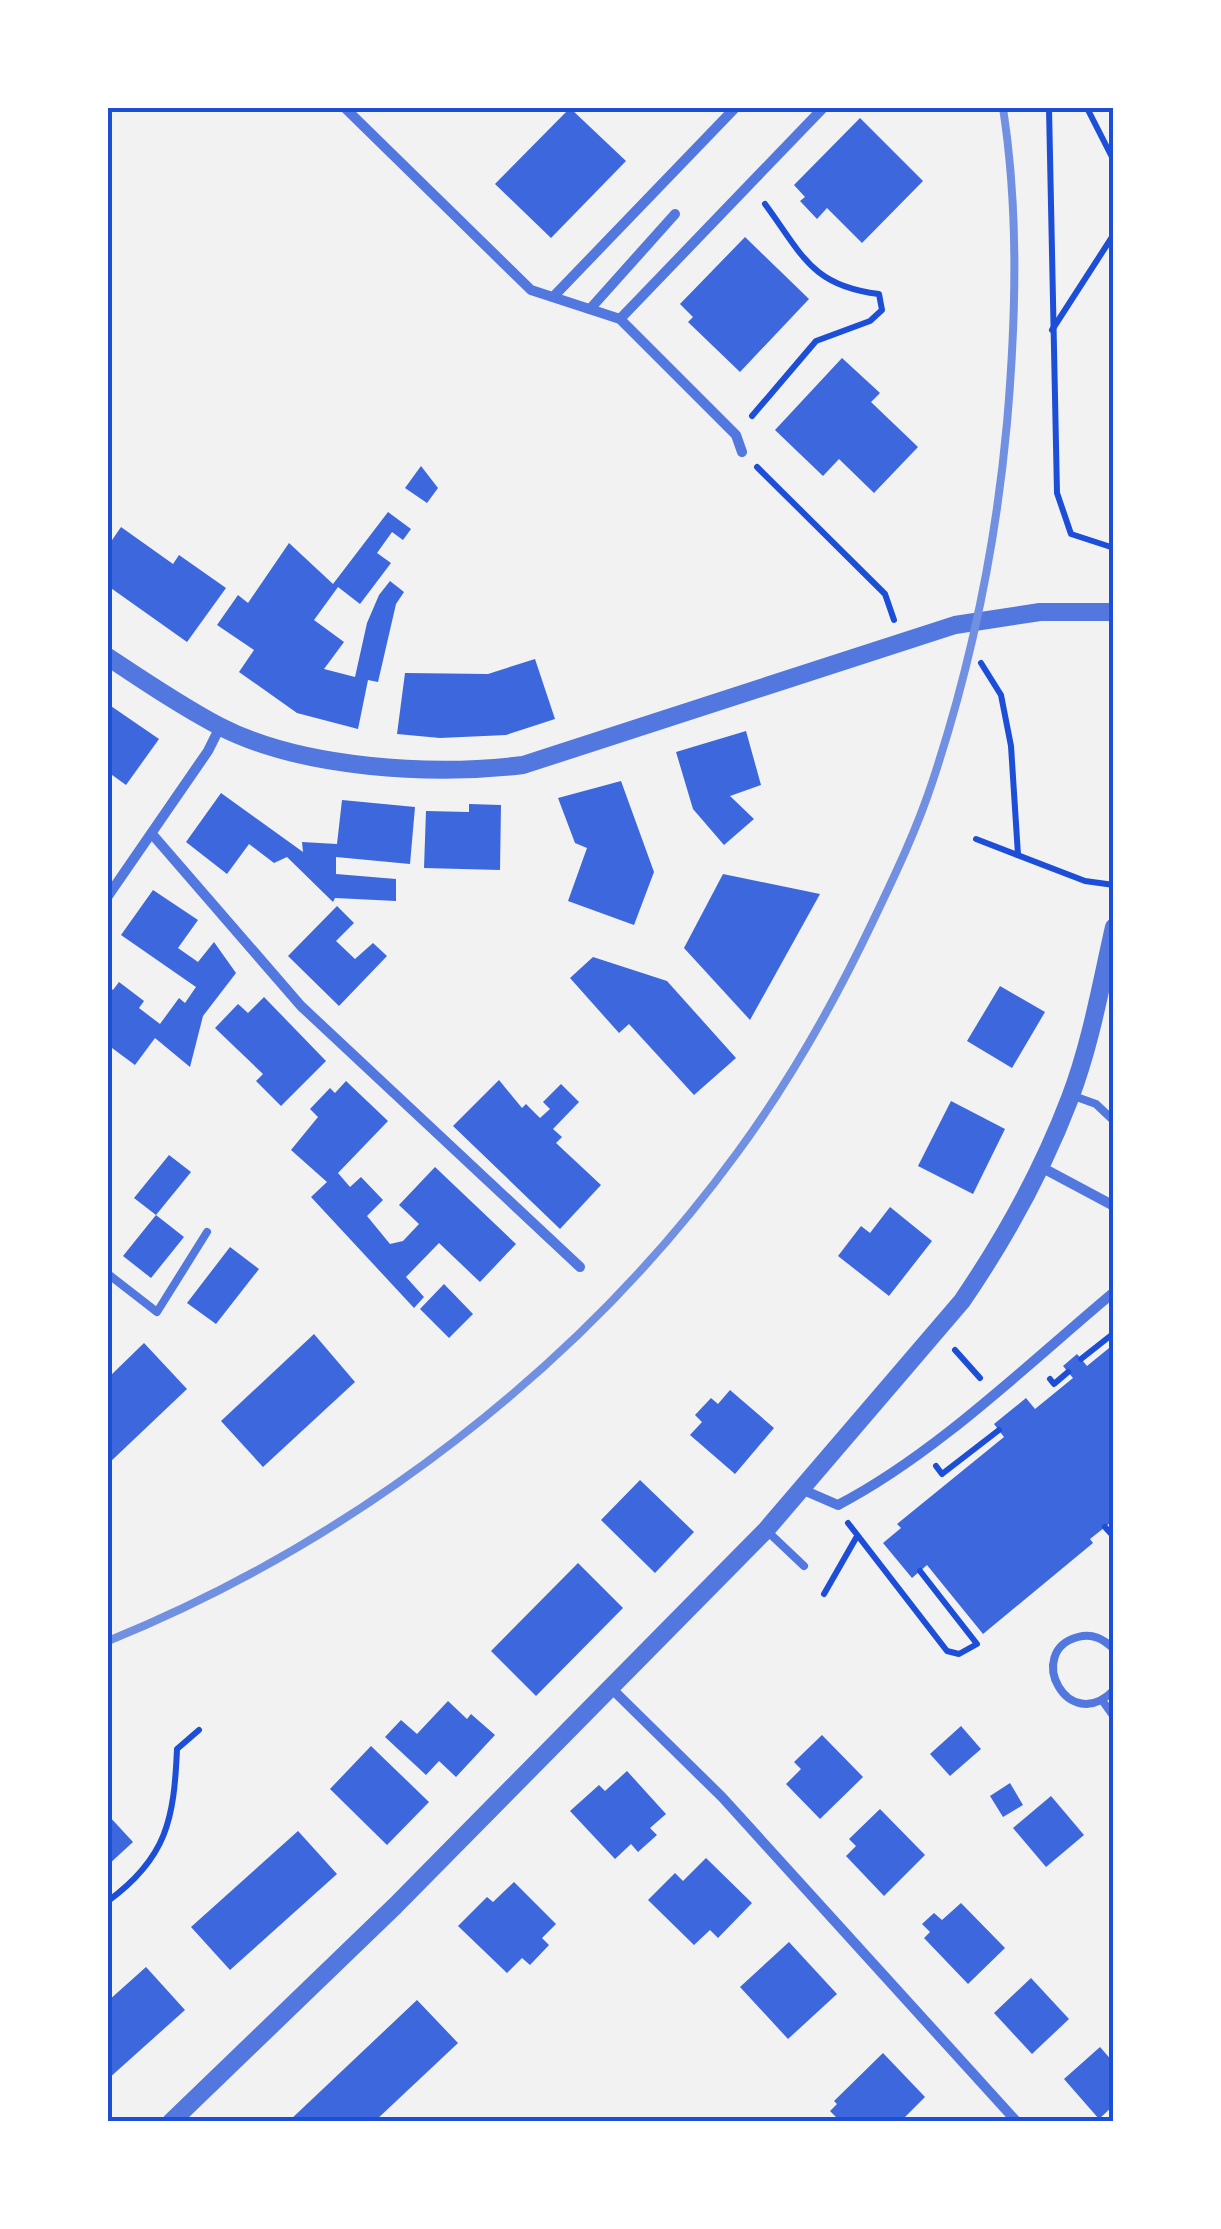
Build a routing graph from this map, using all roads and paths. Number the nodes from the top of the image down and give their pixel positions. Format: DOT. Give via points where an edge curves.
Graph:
graph roads {
  1 [pos="345,108"];
  2 [pos="736,108"];
  3 [pos="824,108"];
  4 [pos="1049,108"];
  5 [pos="1087,108"];
  6 [pos="1114,161"];
  7 [pos="750,182"];
  8 [pos="676,214"];
  9 [pos="1114,234"];
  10 [pos="552,297"];
  11 [pos="590,309"];
  12 [pos="620,319"];
  13 [pos="1052,331"];
  14 [pos="736,434"];
  15 [pos="742,452"];
  16 [pos="1114,548"];
  17 [pos="1114,612"];
  18 [pos="902,641"];
  19 [pos="108,657"];
  20 [pos="981,662"];
  21 [pos="220,727"];
  22 [pos="152,834"];
  23 [pos="976,840"];
  24 [pos="1018,854"];
  25 [pos="1114,886"];
  26 [pos="108,896"];
  27 [pos="1114,927"];
  28 [pos="1072,1096"];
  29 [pos="1114,1121"];
  30 [pos="1041,1167"];
  31 [pos="1114,1206"];
  32 [pos="207,1232"];
  33 [pos="580,1267"];
  34 [pos="108,1274"];
  35 [pos="1114,1292"];
  36 [pos="938,1330"];
  37 [pos="1114,1333"];
  38 [pos="1081,1358"];
  39 [pos="1068,1372"];
  40 [pos="1054,1384"];
  41 [pos="994,1392"];
  42 [pos="802,1489"];
  43 [pos="838,1505"];
  44 [pos="1105,1527"];
  45 [pos="766,1530"];
  46 [pos="1114,1537"];
  47 [pos="856,1538"];
  48 [pos="804,1566"];
  49 [pos="920,1571"];
  50 [pos="824,1594"];
  51 [pos="1113,1647"];
  52 [pos="612,1689"];
  53 [pos="1114,1690"];
  54 [pos="1102,1700"];
  55 [pos="1114,1717"];
  56 [pos="199,1730"];
  57 [pos="108,1901"];
  58 [pos="171,2122"];
  59 [pos="1017,2122"];
  1 -- 10 [label="street" via="531,290"];
  2 -- 10 [label="street"];
  3 -- 7 [label="street"];
  4 -- 13 [label="path"];
  5 -- 6 [label="path"];
  7 -- 12 [label="street"];
  7 -- 14 [label="path" via="823,278 879,294 882,310 816,341"];
  8 -- 11 [label="street"];
  9 -- 13 [label="path"];
  10 -- 11 [label="street"];
  11 -- 12 [label="street"];
  12 -- 14 [label="street"];
  13 -- 16 [label="path" via="1057,493 1071,534"];
  14 -- 15 [label="street"];
  15 -- 18 [label="path" via="885,594"];
  17 -- 18 [label="street" via="1040,612"];
  18 -- 21 [label="street" via="523,765 477,771 322,758"];
  19 -- 21 [label="street"];
  20 -- 24 [label="path" via="1004,712"];
  21 -- 22 [label="street"];
  22 -- 26 [label="street"];
  22 -- 33 [label="street" via="301,1006"];
  23 -- 24 [label="path"];
  24 -- 25 [label="path"];
  27 -- 28 [label="street"];
  28 -- 29 [label="lane" via="1096,1104"];
  28 -- 30 [label="street"];
  30 -- 31 [label="street"];
  30 -- 36 [label="street" via="983,1270"];
  32 -- 34 [label="lane" via="158,1312"];
  35 -- 41 [label="street"];
  36 -- 41 [label="path"];
  36 -- 42 [label="street"];
  37 -- 38 [label="path"];
  39 -- 40 [label="path"];
  41 -- 43 [label="street"];
  42 -- 43 [label="street"];
  42 -- 45 [label="street"];
  43 -- 47 [label="path"];
  44 -- 46 [label="path"];
  45 -- 48 [label="lane"];
  45 -- 52 [label="street"];
  47 -- 49 [label="path" via="946,1652 960,1654 977,1644"];
  47 -- 50 [label="path"];
  51 -- 54 [label="lane" via="1082,1636 1062,1646 1053,1664 1057,1687 1072,1700"];
  52 -- 58 [label="street"];
  52 -- 59 [label="street" via="722,1798"];
  53 -- 54 [label="lane"];
  54 -- 55 [label="lane"];
  56 -- 57 [label="path" via="177,1749 166,1835 136,1880"];
}
